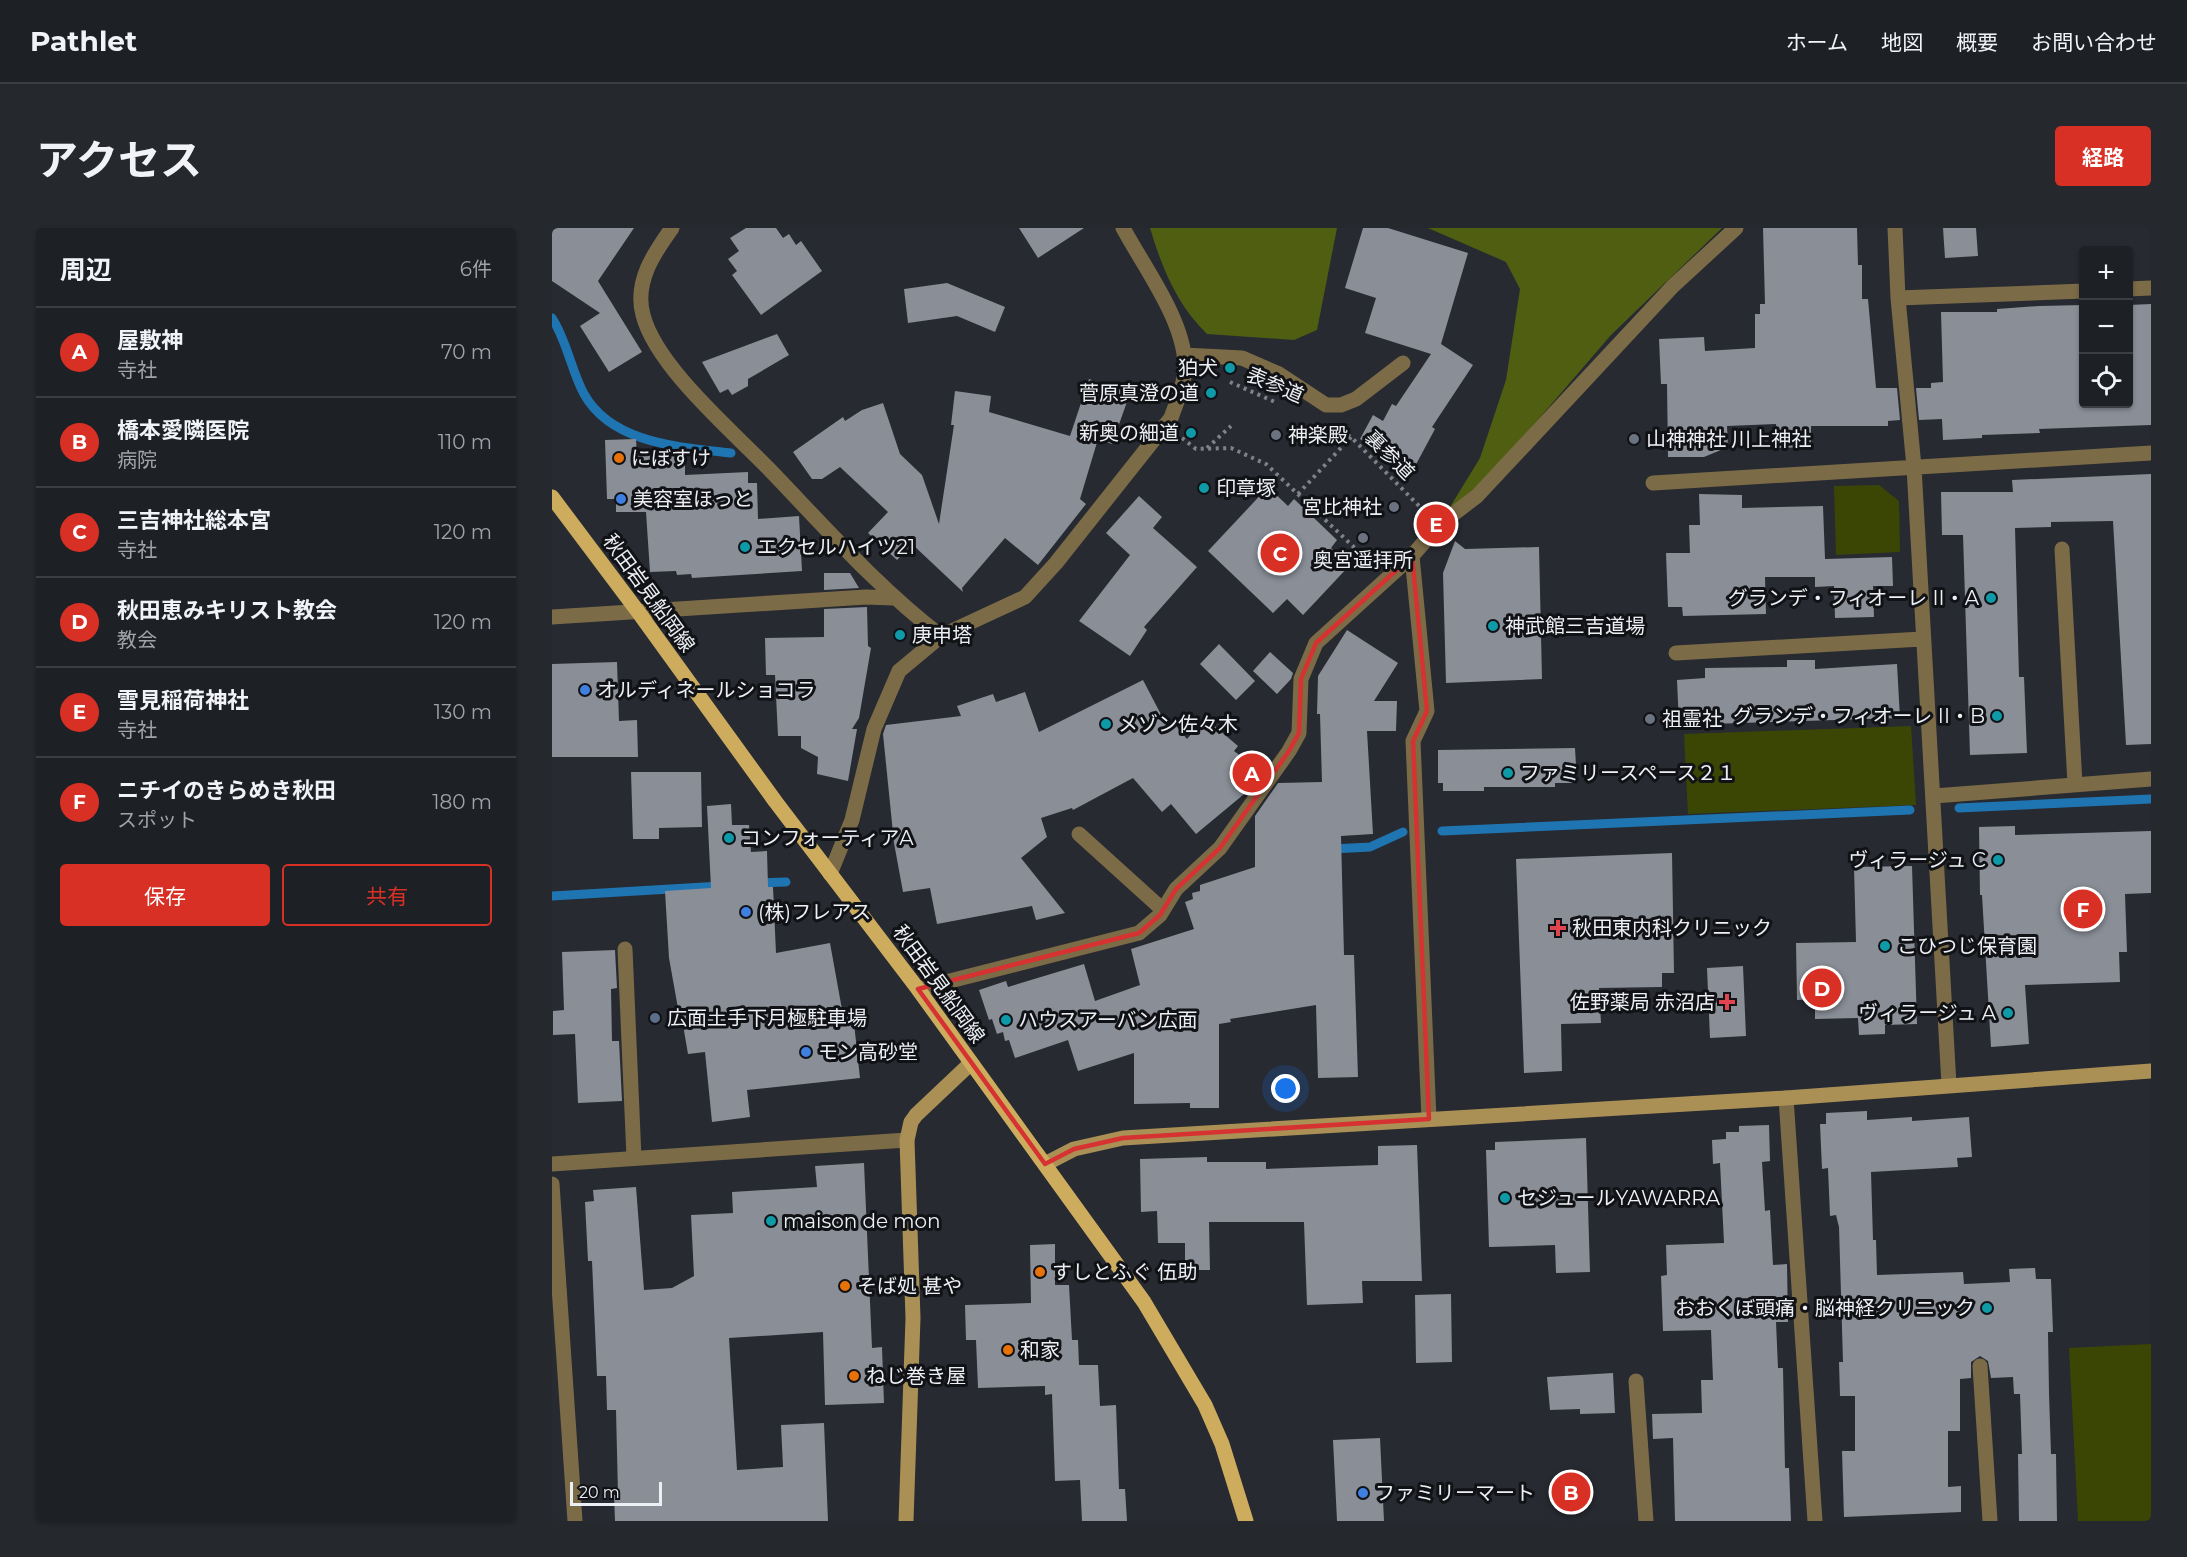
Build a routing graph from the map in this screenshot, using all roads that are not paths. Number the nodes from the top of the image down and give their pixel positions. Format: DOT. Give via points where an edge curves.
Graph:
graph roads {
  1 [pos="672,228"];
  2 [pos="1123,228"];
  3 [pos="1736,228"];
  4 [pos="1895,228"];
  5 [pos="2151,288"];
  6 [pos="2133,289"];
  7 [pos="2079,291"];
  8 [pos="1898,298"];
  9 [pos="1184,361"];
  10 [pos="1403,363"];
  11 [pos="2151,453"];
  12 [pos="1914,467"];
  13 [pos="1653,483"];
  14 [pos="552,498"];
  15 [pos="2062,549"];
  16 [pos="1412,556"];
  17 [pos="893,598"];
  18 [pos="639,613"];
  19 [pos="552,617"];
  20 [pos="941,636"];
  21 [pos="1922,639"];
  22 [pos="1676,653"];
  23 [pos="2151,779"];
  24 [pos="2075,784"];
  25 [pos="1934,796"];
  26 [pos="1079,834"];
  27 [pos="830,874"];
  28 [pos="1163,910"];
  29 [pos="625,949"];
  30 [pos="918,989"];
  31 [pos="971,1063"];
  32 [pos="2151,1071"];
  33 [pos="1949,1085"];
  34 [pos="1786,1098"];
  35 [pos="1429,1119"];
  36 [pos="908,1140"];
  37 [pos="634,1158"];
  38 [pos="552,1164"];
  39 [pos="1045,1164"];
  40 [pos="552,1184"];
  41 [pos="1980,1366"];
  42 [pos="1636,1381"];
  43 [pos="575,1521"];
  44 [pos="906,1521"];
  45 [pos="1246,1521"];
  46 [pos="1646,1521"];
  47 [pos="1815,1521"];
  48 [pos="1990,1521"];
  1 -- 17 [label="street" via="648,265 640,291 643,316 656,341 676,372"];
  2 -- 9 [label="street" via="1173,320 1182,340"];
  3 -- 16 [label="street" via="1673,286 1477,496 1439,525"];
  4 -- 8 [label="street"];
  5 -- 6 [label="street"];
  7 -- 8 [label="street"];
  8 -- 12 [label="street"];
  9 -- 10 [label="street" via="1242,358 1279,374 1326,405 1356,399"];
  9 -- 20 [label="street" via="1181,391 1171,418 1056,563 1025,597"];
  11 -- 12 [label="street"];
  12 -- 13 [label="street"];
  12 -- 21 [label="street"];
  14 -- 18 [label="main road, 秋田岩見船岡線"];
  15 -- 24 [label="street"];
  16 -- 28 [label="street" via="1316,643 1301,679 1299,733 1289,751 1220,848 1176,889"];
  16 -- 35 [label="street" via="1427,711 1413,741"];
  17 -- 18 [label="street"];
  17 -- 20 [label="street"];
  18 -- 19 [label="street"];
  18 -- 27 [label="main road, 秋田岩見船岡線"];
  20 -- 27 [label="street" via="899,671 886,697 874,729 852,820"];
  21 -- 22 [label="street"];
  21 -- 25 [label="street"];
  23 -- 24 [label="street"];
  24 -- 25 [label="street"];
  25 -- 33 [label="street"];
  26 -- 28 [label="street"];
  27 -- 30 [label="main road, 秋田岩見船岡線"];
  28 -- 30 [label="street" via="1139,933"];
  29 -- 37 [label="street"];
  30 -- 31 [label="main road, 秋田岩見船岡線"];
  31 -- 36 [label="street" via="916,1115"];
  31 -- 39 [label="main road, 秋田岩見船岡線"];
  32 -- 33 [label="street"];
  33 -- 34 [label="street"];
  34 -- 35 [label="street"];
  34 -- 47 [label="street"];
  35 -- 39 [label="street" via="1123,1138 1074,1149"];
  36 -- 37 [label="street"];
  36 -- 44 [label="street" via="912,1318"];
  37 -- 38 [label="street"];
  39 -- 45 [label="main road, 秋田岩見船岡線" via="1178,1356 1205,1405"];
  40 -- 43 [label="street"];
  41 -- 48 [label="street"];
  42 -- 46 [label="street"];
}
